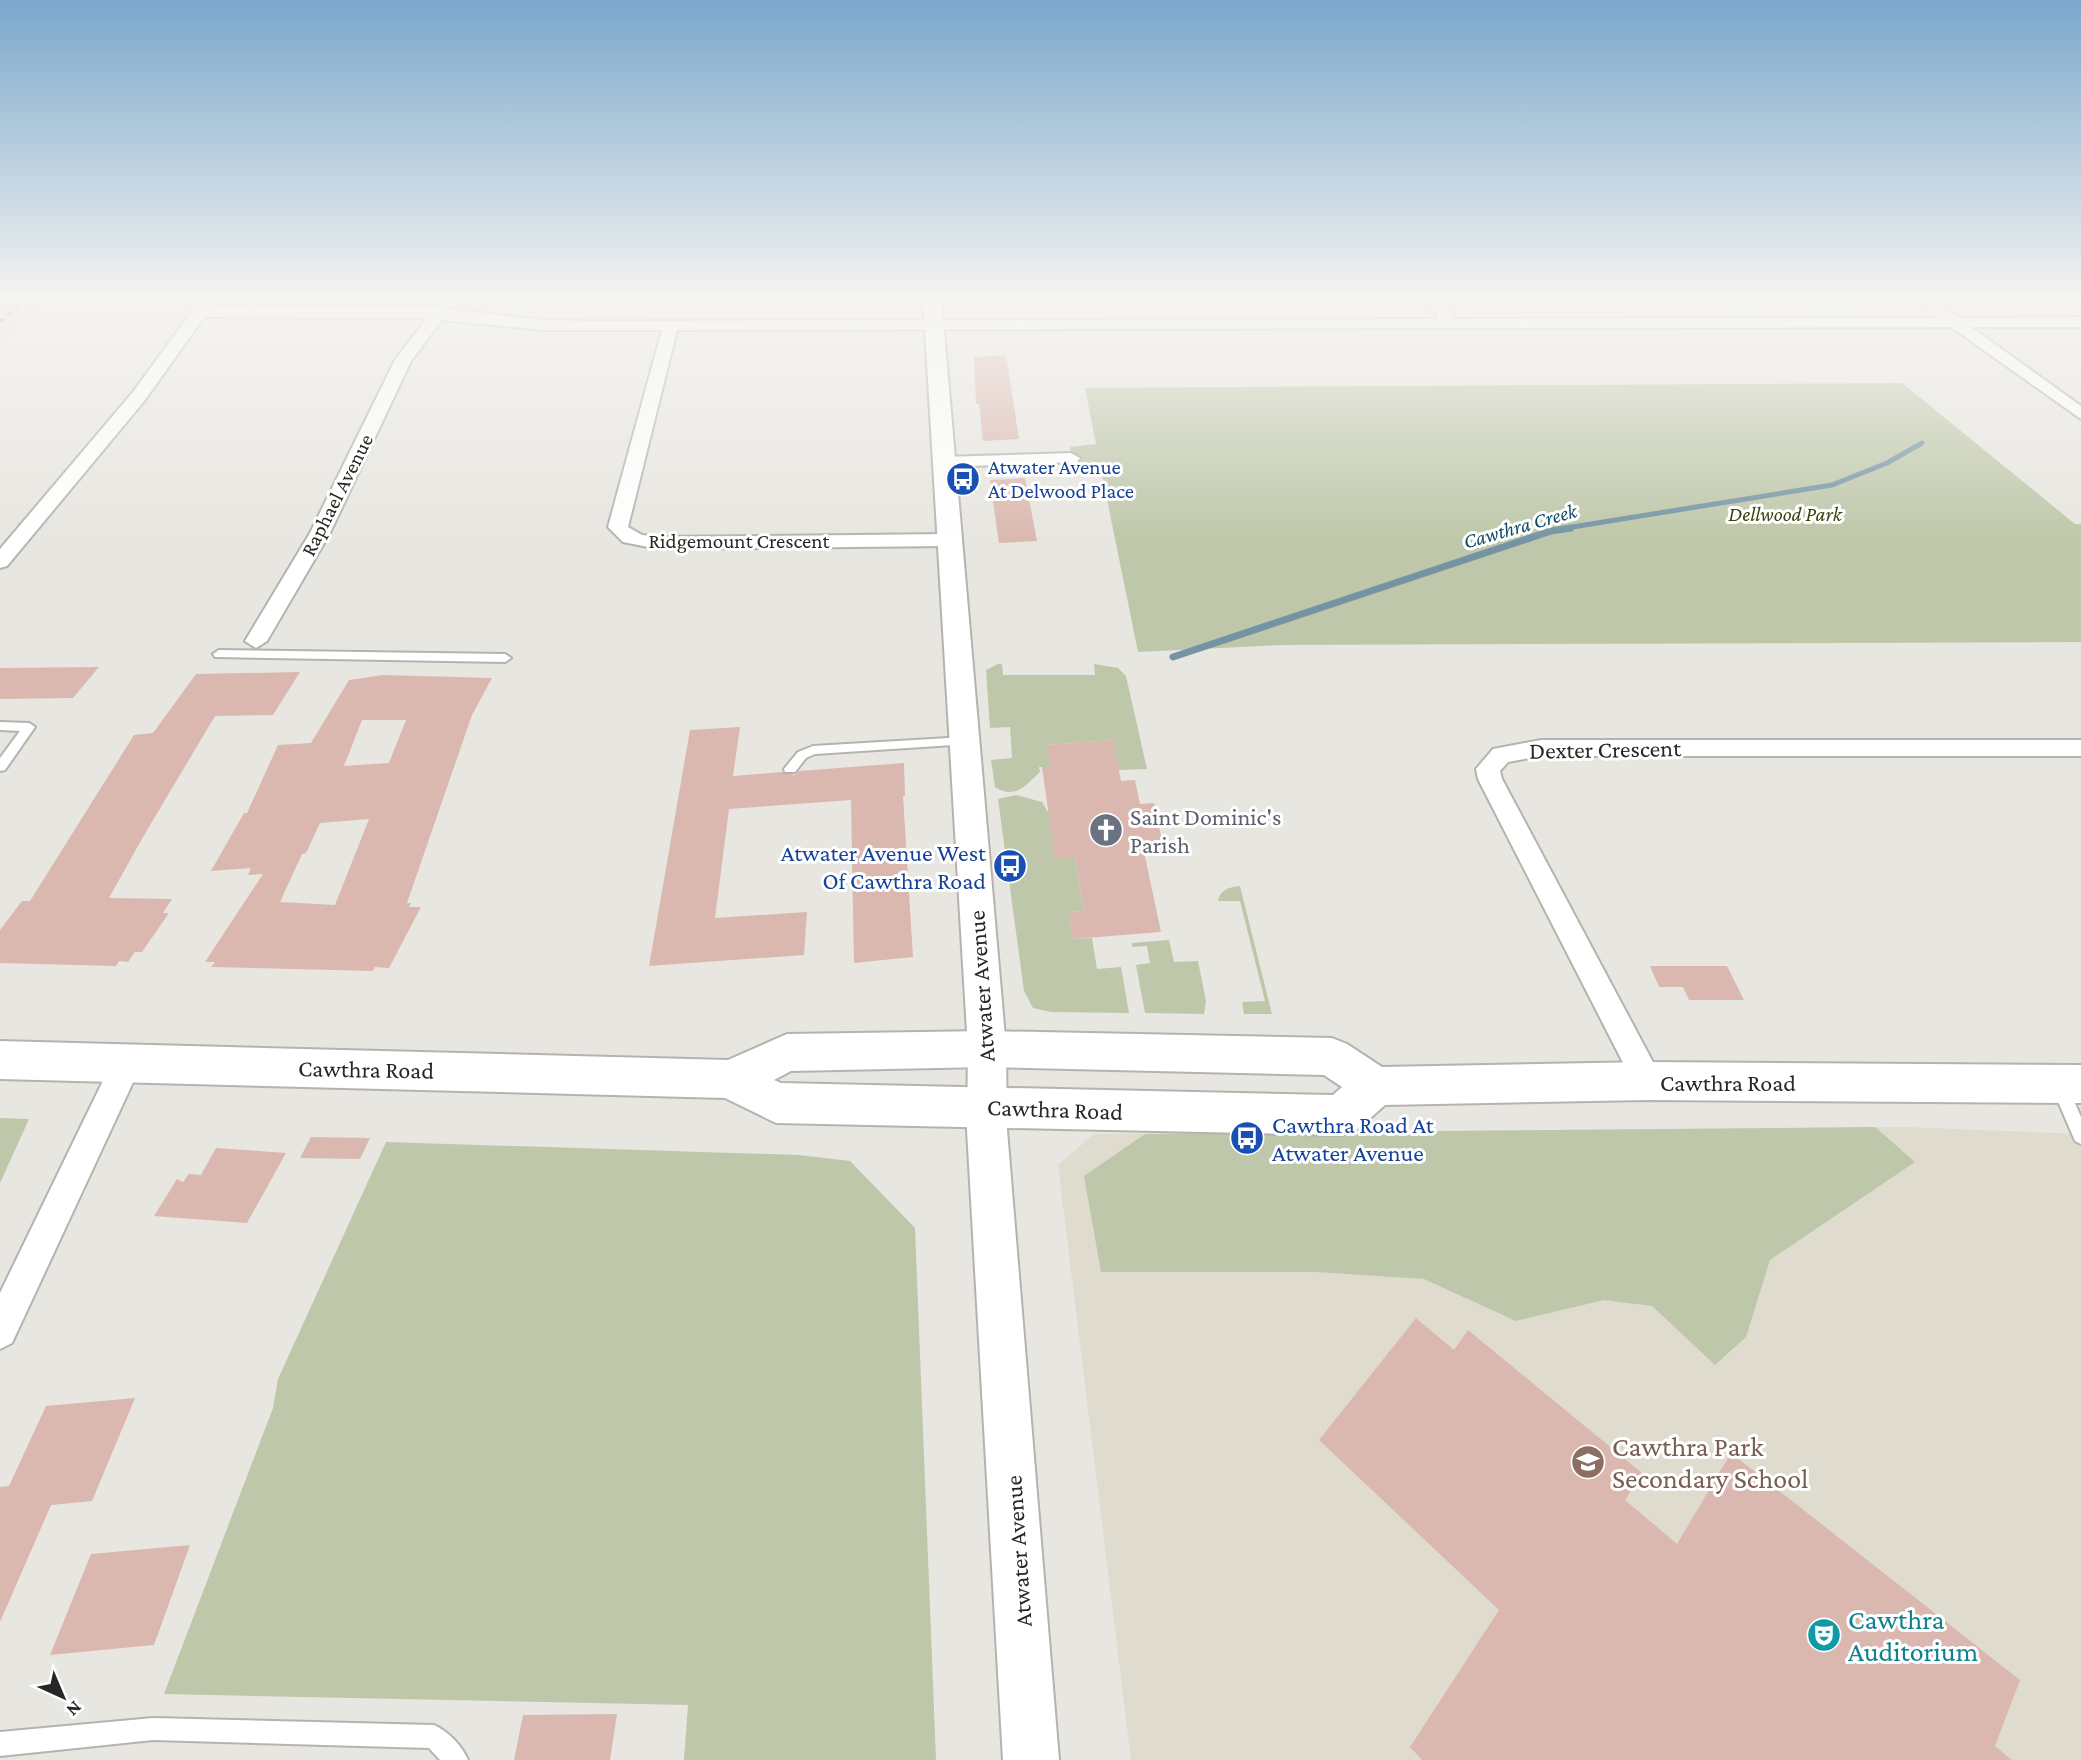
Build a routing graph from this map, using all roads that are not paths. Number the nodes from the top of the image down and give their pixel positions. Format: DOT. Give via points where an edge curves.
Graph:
graph roads {
  1 [pos="152,378"];
  2 [pos="394,378"];
  3 [pos="657,378"];
  4 [pos="937,378"];
  5 [pos="2032,378"];
  6 [pos="2081,414"];
  7 [pos="1071,458"];
  8 [pos="942,462"];
  9 [pos="948,540"];
  10 [pos="0,562"];
  11 [pos="256,641"];
  12 [pos="219,654"];
  13 [pos="505,658"];
  14 [pos="0,726"];
  15 [pos="965,741"];
  16 [pos="2081,748"];
  17 [pos="0,767"];
  18 [pos="790,769"];
  19 [pos="987,1049"];
  20 [pos="0,1060"];
  21 [pos="127,1063"];
  22 [pos="731,1079"];
  23 [pos="1648,1081"];
  24 [pos="2070,1084"];
  25 [pos="1375,1086"];
  26 [pos="987,1107"];
  27 [pos="2081,1136"];
  28 [pos="0,1331"];
  29 [pos="0,1744"];
  30 [pos="456,1760"];
  31 [pos="1031,1760"];
  1 -- 10 [label="street"];
  2 -- 11 [label="street, Raphael Avenue" via="320,533"];
  3 -- 9 [label="street, Ridgemount Crescent" via="618,527 622,534 658,543"];
  4 -- 8 [label="street, Atwater Avenue"];
  5 -- 6 [label="street"];
  7 -- 8 [label="street"];
  8 -- 9 [label="street, Atwater Avenue"];
  9 -- 15 [label="street, Atwater Avenue"];
  12 -- 13 [label="lane"];
  14 -- 17 [label="lane" via="29,727"];
  15 -- 18 [label="lane" via="813,750"];
  15 -- 19 [label="street, Atwater Avenue"];
  16 -- 23 [label="street, Dexter Crescent" via="1541,748 1500,755 1488,769 1490,779"];
  19 -- 22 [label="main road, Cawthra Road" via="787,1054"];
  19 -- 25 [label="main road, Cawthra Road" via="1332,1057"];
  19 -- 26 [label="street, Atwater Avenue"];
  20 -- 21 [label="main road, Cawthra Road"];
  21 -- 22 [label="main road, Cawthra Road"];
  21 -- 28 [label="street"];
  22 -- 26 [label="main road, Cawthra Road" via="776,1103"];
  23 -- 24 [label="main road, Cawthra Road"];
  23 -- 25 [label="main road, Cawthra Road"];
  24 -- 27 [label="lane"];
  25 -- 26 [label="main road, Cawthra Road" via="1342,1115"];
  26 -- 31 [label="street, Atwater Avenue"];
  29 -- 30 [label="lane" via="153,1729 434,1737"];
}
